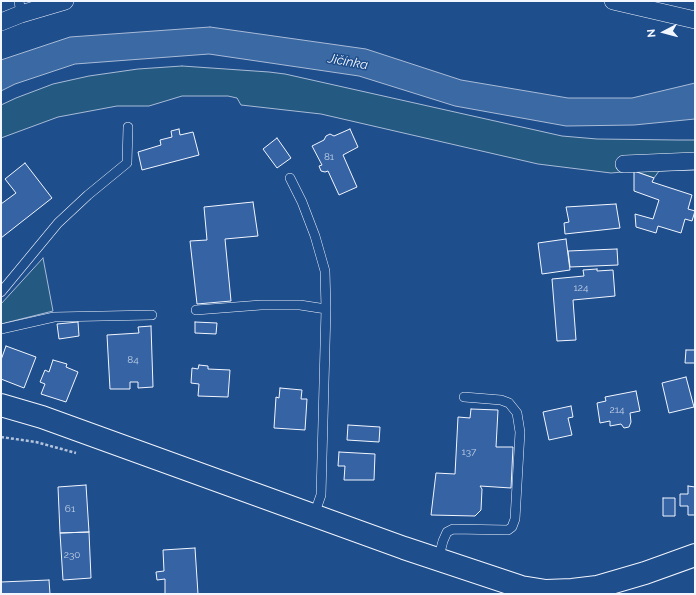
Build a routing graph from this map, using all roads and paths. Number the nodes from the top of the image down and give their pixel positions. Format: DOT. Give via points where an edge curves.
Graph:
graph roads {
  1 [pos="65,1"];
  2 [pos="613,1"];
  3 [pos="20,8"];
  4 [pos="695,20"];
  5 [pos="1,22"];
  6 [pos="128,127"];
  7 [pos="695,161"];
  8 [pos="624,164"];
  9 [pos="290,178"];
  10 [pos="1,292"];
  11 [pos="326,309"];
  12 [pos="196,310"];
  13 [pos="152,315"];
  14 [pos="1,328"];
  15 [pos="464,397"];
  16 [pos="1,405"];
  17 [pos="314,515"];
  18 [pos="695,555"];
  19 [pos="438,560"];
  1 -- 3 [label="street"];
  2 -- 4 [label="street"];
  3 -- 5 [label="street"];
  6 -- 10 [label="lane" via="127,163 58,223"];
  7 -- 8 [label="street"];
  9 -- 11 [label="lane" via="315,236 325,271"];
  11 -- 12 [label="lane" via="300,305 261,305"];
  11 -- 17 [label="lane" via="320,495"];
  13 -- 14 [label="lane" via="54,316"];
  15 -- 19 [label="lane" via="501,400 517,413 520,432 515,519 508,530 453,529 447,532"];
  16 -- 17 [label="main road" via="42,417"];
  17 -- 19 [label="main road"];
  18 -- 19 [label="main road" via="621,581 572,590 521,587"];
}
